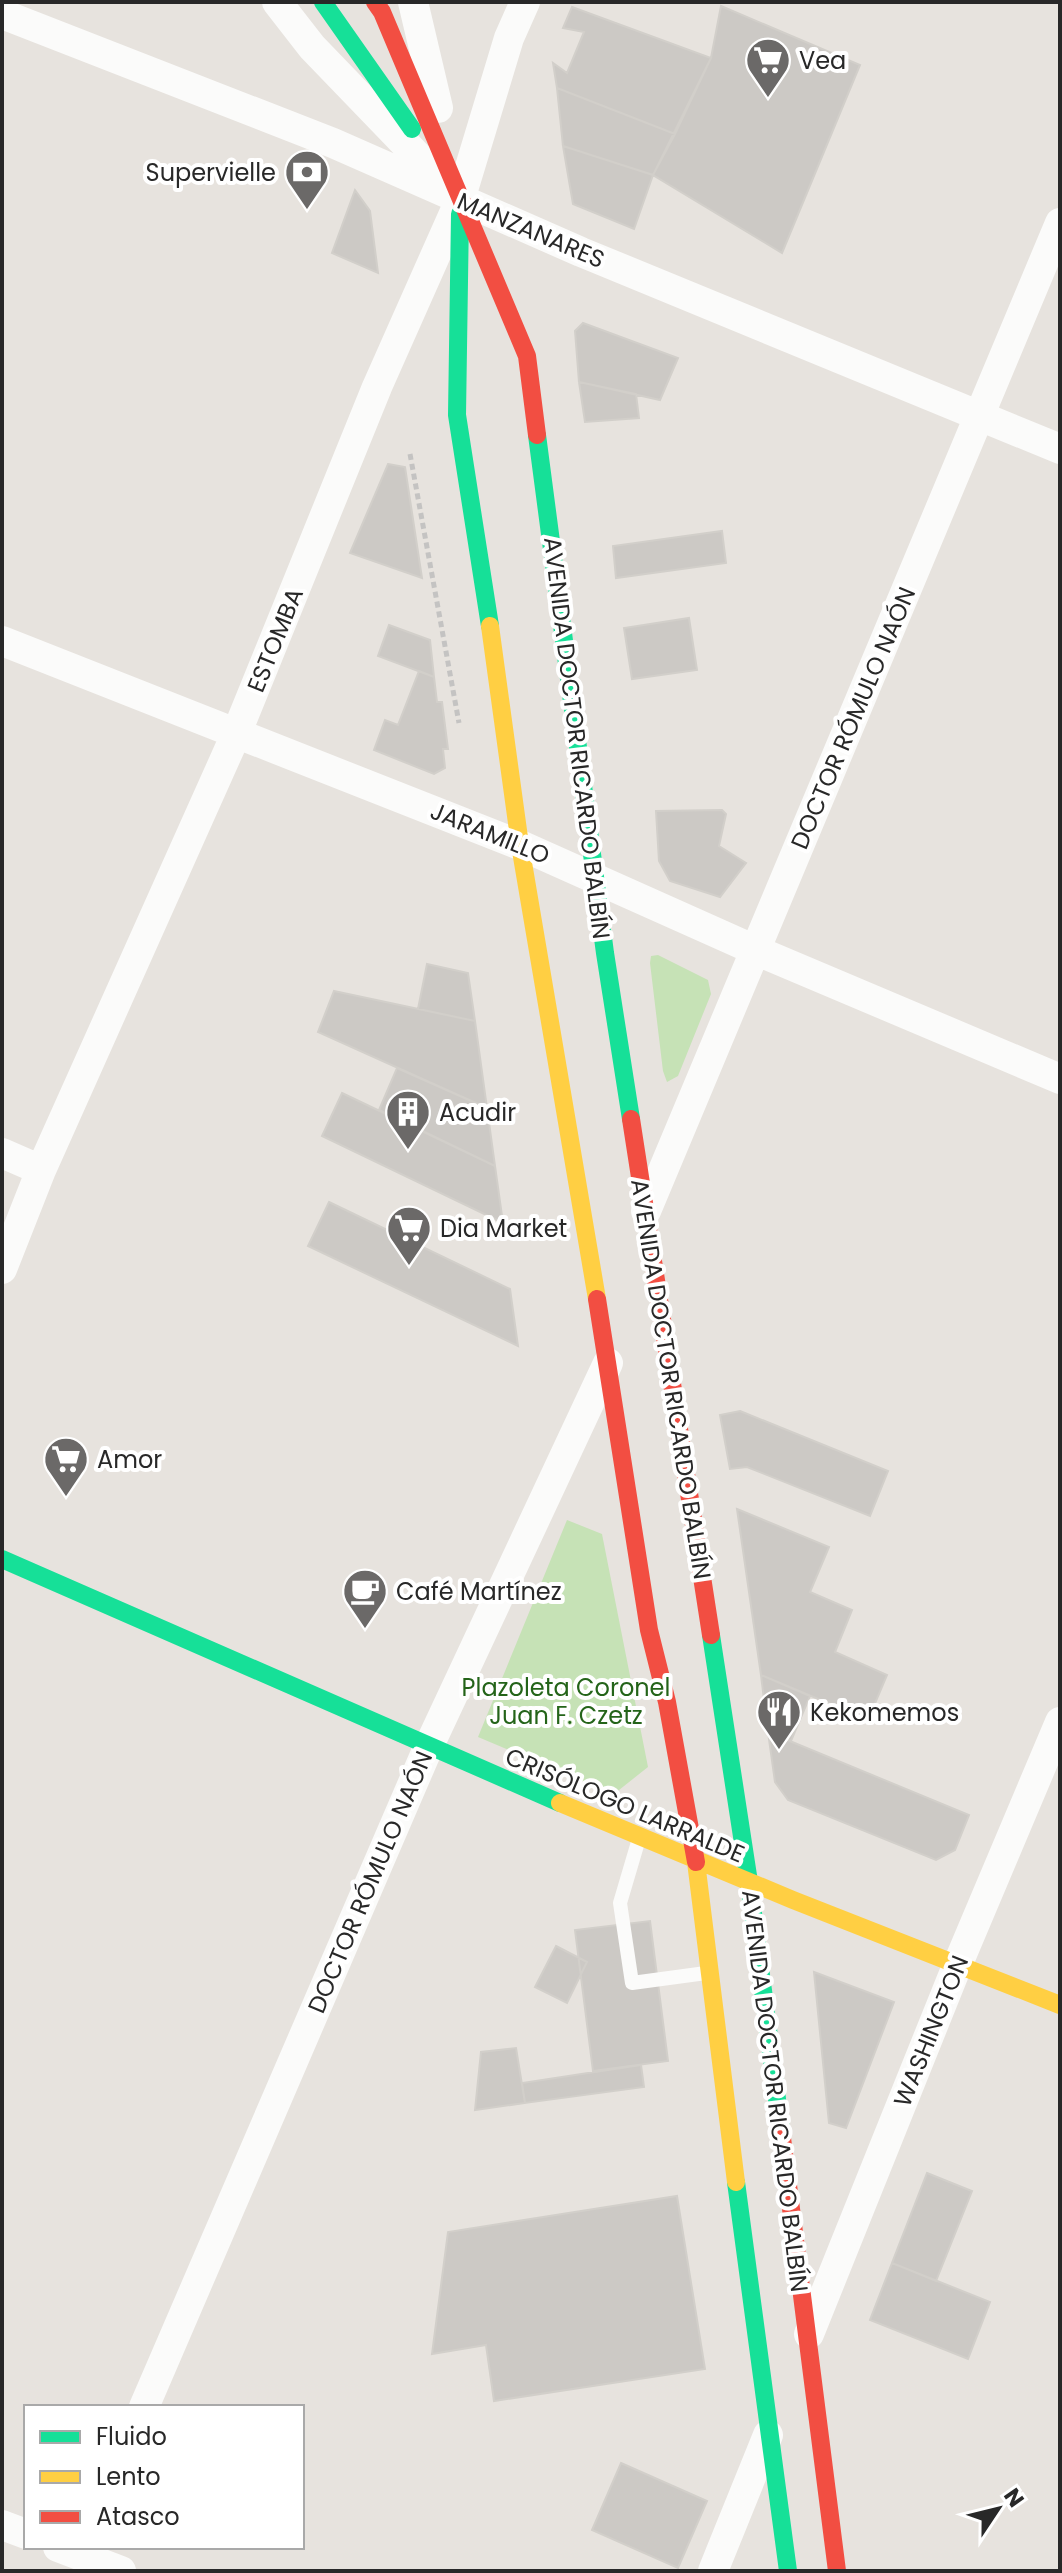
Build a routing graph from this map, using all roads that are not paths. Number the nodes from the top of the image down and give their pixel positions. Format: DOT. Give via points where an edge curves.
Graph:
graph roads {
  1 [pos="277,2"];
  2 [pos="323,2"];
  3 [pos="375,2"];
  4 [pos="413,2"];
  5 [pos="525,2"];
  6 [pos="2,14"];
  7 [pos="460,200"];
  8 [pos="1060,223"];
  9 [pos="980,415"];
  10 [pos="1060,449"];
  11 [pos="2,641"];
  12 [pos="237,732"];
  13 [pos="520,845"];
  14 [pos="595,878"];
  15 [pos="755,950"];
  16 [pos="1060,1079"];
  17 [pos="2,1153"];
  18 [pos="41,1170"];
  19 [pos="645,1212"];
  20 [pos="2,1269"];
  21 [pos="608,1363"];
  22 [pos="2,1559"];
  23 [pos="1060,1722"];
  24 [pos="428,1748"];
  25 [pos="639,1837"];
  26 [pos="696,1861"];
  27 [pos="749,1882"];
  28 [pos="957,1966"];
  29 [pos="711,1972"];
  30 [pos="1060,2005"];
  31 [pos="806,2341"];
  32 [pos="145,2405"];
  33 [pos="768,2433"];
  34 [pos="2,2525"];
  35 [pos="24,2533"];
  36 [pos="74,2555"];
  37 [pos="121,2571"];
  38 [pos="713,2571"];
  39 [pos="788,2571"];
  40 [pos="837,2571"];
  1 -- 7 [label="street, AVENIDA DOCTOR RICARDO BALBÍN" via="312,47"];
  2 -- 7 [label="main road"];
  3 -- 7 [label="main road"];
  4 -- 7 [label="street, AVENIDA DOCTOR RICARDO BALBÍN"];
  5 -- 7 [label="street, ESTOMBA"];
  6 -- 7 [label="street, MANZANARES" via="333,143"];
  7 -- 9 [label="street, MANZANARES"];
  7 -- 12 [label="street, ESTOMBA" via="377,387"];
  7 -- 13 [label="main road, AVENIDA DOCTOR RICARDO BALBÍN" via="457,415"];
  7 -- 14 [label="main road, AVENIDA DOCTOR RICARDO BALBÍN" via="527,356"];
  8 -- 9 [label="street, DOCTOR RÓMULO NAÓN"];
  9 -- 10 [label="street, MANZANARES"];
  9 -- 15 [label="street, DOCTOR RÓMULO NAÓN"];
  11 -- 12 [label="street, JARAMILLO"];
  12 -- 13 [label="street, JARAMILLO"];
  12 -- 18 [label="street, ESTOMBA"];
  13 -- 14 [label="street, JARAMILLO"];
  13 -- 21 [label="main road, AVENIDA DOCTOR RICARDO BALBÍN"];
  14 -- 15 [label="street, JARAMILLO"];
  14 -- 19 [label="main road, AVENIDA DOCTOR RICARDO BALBÍN"];
  15 -- 16 [label="street, JARAMILLO"];
  15 -- 19 [label="street, DOCTOR RÓMULO NAÓN"];
  17 -- 18 [label="street"];
  18 -- 20 [label="street, ESTOMBA"];
  19 -- 27 [label="main road, AVENIDA DOCTOR RICARDO BALBÍN"];
  21 -- 24 [label="street, DOCTOR RÓMULO NAÓN"];
  21 -- 26 [label="main road, AVENIDA DOCTOR RICARDO BALBÍN" via="649,1630"];
  22 -- 24 [label="main road, CRISÓLOGO LARRALDE"];
  23 -- 28 [label="street, WASHINGTON"];
  24 -- 25 [label="main road, CRISÓLOGO LARRALDE"];
  24 -- 32 [label="street, DOCTOR RÓMULO NAÓN"];
  25 -- 26 [label="main road, CRISÓLOGO LARRALDE"];
  25 -- 29 [label="lane" via="620,1903 632,1983"];
  26 -- 27 [label="main road, CRISÓLOGO LARRALDE"];
  26 -- 29 [label="main road, AVENIDA DOCTOR RICARDO BALBÍN"];
  27 -- 28 [label="main road, CRISÓLOGO LARRALDE"];
  27 -- 31 [label="main road, AVENIDA DOCTOR RICARDO BALBÍN"];
  28 -- 30 [label="main road, CRISÓLOGO LARRALDE"];
  28 -- 31 [label="street, WASHINGTON"];
  29 -- 33 [label="main road, AVENIDA DOCTOR RICARDO BALBÍN"];
  31 -- 40 [label="main road, AVENIDA DOCTOR RICARDO BALBÍN"];
  33 -- 38 [label="street"];
  33 -- 39 [label="main road, AVENIDA DOCTOR RICARDO BALBÍN"];
  34 -- 35 [label="street"];
  36 -- 37 [label="street"];
}
